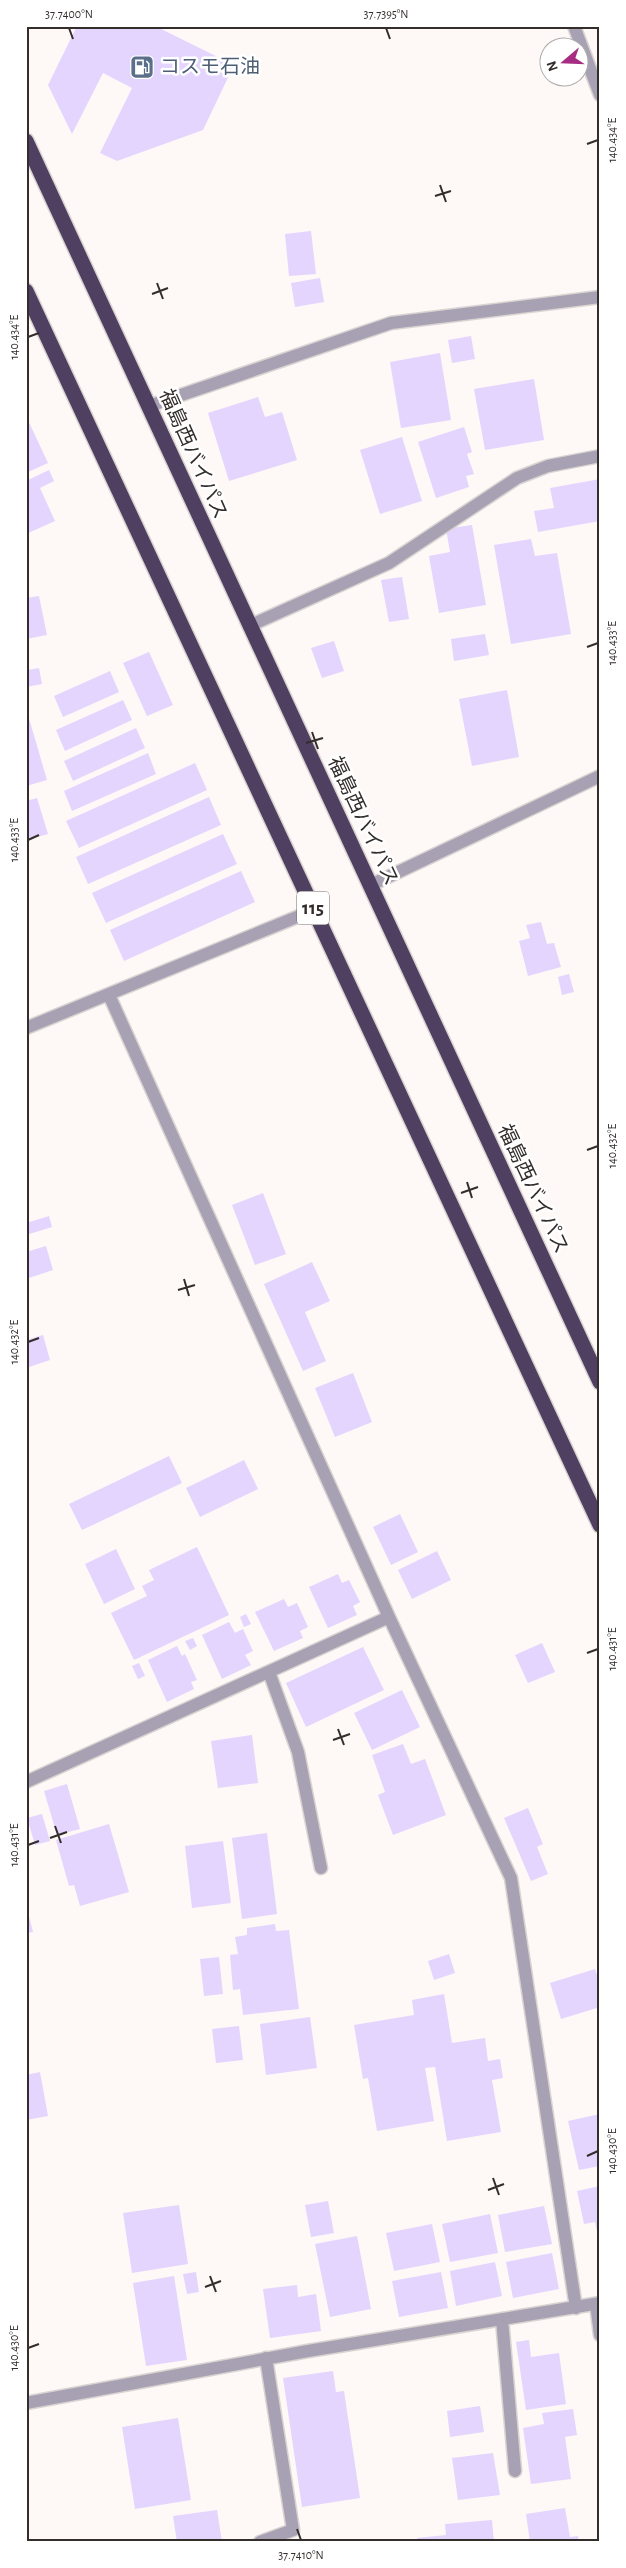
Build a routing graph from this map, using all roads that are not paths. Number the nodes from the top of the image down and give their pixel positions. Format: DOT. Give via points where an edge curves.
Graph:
graph roads {
  1 [pos="574,26"];
  2 [pos="600,95"];
  3 [pos="26,141"];
  4 [pos="26,291"];
  5 [pos="600,297"];
  6 [pos="150,406"];
  7 [pos="600,456"];
  8 [pos="249,626"];
  9 [pos="600,776"];
  10 [pos="371,885"];
  11 [pos="314,910"];
  12 [pos="109,994"];
  13 [pos="26,1028"];
  14 [pos="600,1382"];
  15 [pos="600,1524"];
  16 [pos="389,1617"];
  17 [pos="269,1672"];
  18 [pos="26,1782"];
  19 [pos="321,1868"];
  20 [pos="598,2303"];
  21 [pos="576,2308"];
  22 [pos="502,2319"];
  23 [pos="600,2335"];
  24 [pos="266,2358"];
  25 [pos="26,2403"];
  26 [pos="515,2471"];
  27 [pos="293,2530"];
  28 [pos="260,2542"];
  29 [pos="299,2542"];
  1 -- 2 [label="street"];
  3 -- 6 [label="highway, 福島西バイパス"];
  4 -- 11 [label="highway, 115"];
  5 -- 6 [label="street" via="392,324"];
  6 -- 8 [label="highway, 福島西バイパス"];
  7 -- 8 [label="street" via="548,466 517,478 389,563"];
  8 -- 10 [label="highway, 福島西バイパス"];
  9 -- 10 [label="street"];
  10 -- 14 [label="highway, 福島西バイパス"];
  11 -- 12 [label="street"];
  11 -- 15 [label="highway, 115"];
  12 -- 13 [label="street"];
  12 -- 16 [label="street"];
  16 -- 17 [label="street"];
  16 -- 21 [label="street" via="511,1878"];
  17 -- 18 [label="street"];
  17 -- 19 [label="street" via="298,1752"];
  20 -- 21 [label="street"];
  20 -- 23 [label="street"];
  21 -- 22 [label="street"];
  22 -- 24 [label="street"];
  22 -- 26 [label="street"];
  24 -- 25 [label="street"];
  24 -- 27 [label="street"];
  27 -- 28 [label="street"];
  27 -- 29 [label="street"];
}
